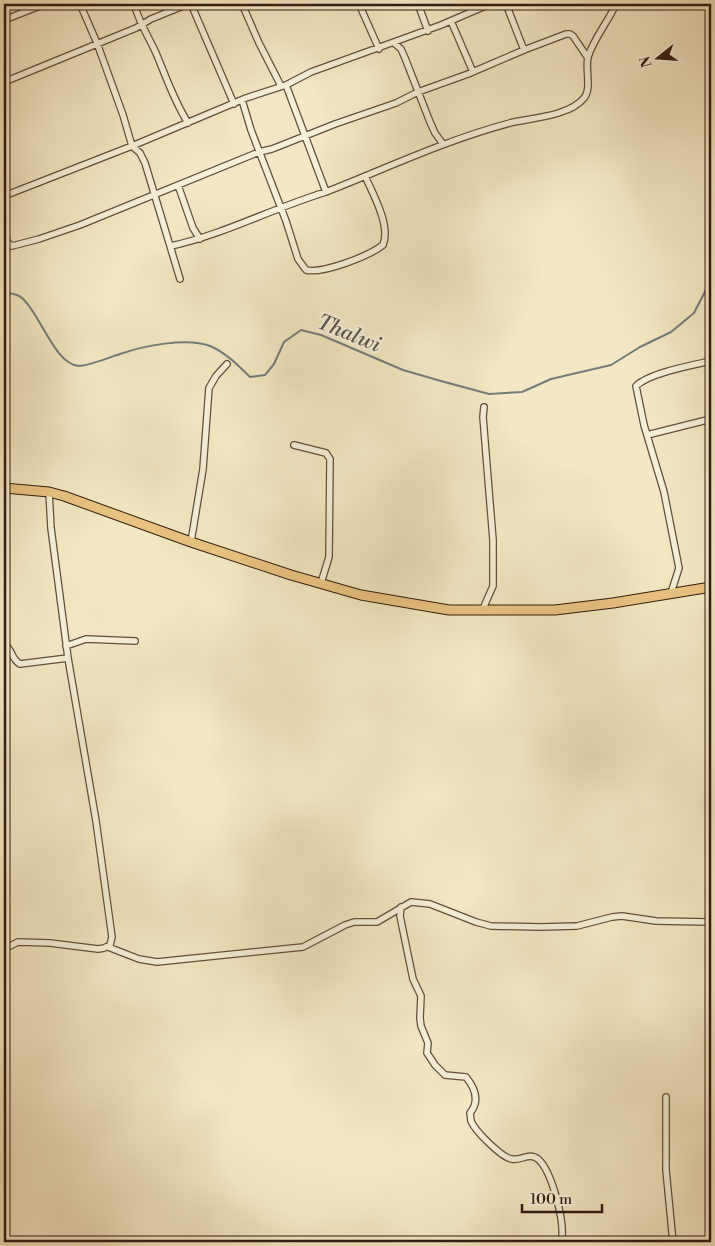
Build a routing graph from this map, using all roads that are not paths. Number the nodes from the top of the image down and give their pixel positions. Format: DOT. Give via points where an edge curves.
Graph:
graph roads {
  1 [pos="45,4"];
  2 [pos="80,4"];
  3 [pos="134,4"];
  4 [pos="190,4"];
  5 [pos="242,4"];
  6 [pos="359,4"];
  7 [pos="418,4"];
  8 [pos="490,4"];
  9 [pos="506,4"];
  10 [pos="616,4"];
  11 [pos="4,20"];
  12 [pos="451,21"];
  13 [pos="142,25"];
  14 [pos="428,30"];
  15 [pos="97,43"];
  16 [pos="394,43"];
  17 [pos="379,49"];
  18 [pos="524,50"];
  19 [pos="588,58"];
  20 [pos="473,72"];
  21 [pos="4,82"];
  22 [pos="284,85"];
  23 [pos="418,92"];
  24 [pos="242,100"];
  25 [pos="234,104"];
  26 [pos="188,123"];
  27 [pos="306,135"];
  28 [pos="443,144"];
  29 [pos="132,146"];
  30 [pos="259,152"];
  31 [pos="365,176"];
  32 [pos="178,185"];
  33 [pos="326,192"];
  34 [pos="154,194"];
  35 [pos="4,196"];
  36 [pos="281,207"];
  37 [pos="4,224"];
  38 [pos="200,239"];
  39 [pos="171,246"];
  40 [pos="180,279"];
  41 [pos="711,361"];
  42 [pos="227,364"];
  43 [pos="484,407"];
  44 [pos="711,419"];
  45 [pos="647,435"];
  46 [pos="294,445"];
  47 [pos="4,488"];
  48 [pos="49,492"];
  49 [pos="192,542"];
  50 [pos="321,583"];
  51 [pos="711,587"];
  52 [pos="671,593"];
  53 [pos="482,611"];
  54 [pos="135,641"];
  55 [pos="4,644"];
  56 [pos="66,646"];
  57 [pos="68,658"];
  58 [pos="401,907"];
  59 [pos="711,922"];
  60 [pos="108,947"];
  61 [pos="4,949"];
  62 [pos="666,1097"];
  63 [pos="561,1242"];
  64 [pos="673,1242"];
  1 -- 11 [label="street"];
  2 -- 15 [label="street"];
  3 -- 13 [label="street"];
  4 -- 13 [label="street"];
  4 -- 25 [label="street"];
  5 -- 22 [label="street" via="259,43"];
  6 -- 17 [label="street"];
  7 -- 14 [label="street"];
  8 -- 12 [label="street"];
  9 -- 18 [label="street"];
  10 -- 19 [label="street"];
  12 -- 14 [label="street"];
  12 -- 20 [label="street"];
  13 -- 15 [label="street"];
  13 -- 26 [label="street"];
  14 -- 16 [label="street"];
  15 -- 21 [label="street"];
  15 -- 29 [label="street"];
  16 -- 17 [label="street"];
  16 -- 23 [label="street" via="403,53"];
  17 -- 22 [label="street" via="311,72"];
  18 -- 19 [label="street" via="570,34"];
  18 -- 20 [label="street"];
  19 -- 28 [label="street" via="588,92 570,108"];
  20 -- 23 [label="street"];
  22 -- 24 [label="street"];
  22 -- 27 [label="street"];
  23 -- 27 [label="street"];
  23 -- 28 [label="street" via="432,128"];
  24 -- 25 [label="street"];
  24 -- 30 [label="street"];
  25 -- 26 [label="street"];
  26 -- 29 [label="street"];
  27 -- 30 [label="street"];
  27 -- 33 [label="street"];
  28 -- 31 [label="street"];
  29 -- 34 [label="street" via="143,158"];
  29 -- 35 [label="street"];
  30 -- 32 [label="street"];
  30 -- 36 [label="street"];
  31 -- 33 [label="street"];
  31 -- 36 [label="street" via="385,232 382,245 365,256 319,270 306,270 298,259"];
  32 -- 34 [label="street"];
  32 -- 38 [label="street"];
  33 -- 36 [label="street"];
  34 -- 37 [label="street" via="16,246 7,242"];
  34 -- 39 [label="street"];
  36 -- 38 [label="street"];
  38 -- 39 [label="street"];
  39 -- 40 [label="street"];
  41 -- 45 [label="street" via="638,383 637,394"];
  42 -- 49 [label="street" via="209,388 203,469"];
  43 -- 53 [label="street" via="492,507 493,586"];
  44 -- 45 [label="street"];
  45 -- 52 [label="street" via="664,492 680,568"];
  46 -- 50 [label="street" via="326,453 330,459 329,557"];
  47 -- 48 [label="highway"];
  48 -- 49 [label="highway"];
  48 -- 56 [label="street" via="50,528"];
  49 -- 50 [label="highway"];
  50 -- 53 [label="highway" via="361,595 420,606"];
  51 -- 52 [label="highway"];
  52 -- 53 [label="highway" via="555,610"];
  54 -- 56 [label="street" via="86,639"];
  55 -- 57 [label="street" via="20,664"];
  56 -- 57 [label="street"];
  57 -- 60 [label="street" via="112,936"];
  58 -- 59 [label="street" via="419,902 491,926 577,926 622,916"];
  58 -- 60 [label="street" via="377,922 345,925 303,947 157,962 139,960"];
  58 -- 63 [label="street" via="413,979 421,996 420,1018 428,1043 427,1053 445,1075 466,1077 470,1082 476,1100 470,1113 471,1120 480,1134 506,1157 513,1160 530,1156 537,1158 542,1165 560,1213"];
  60 -- 61 [label="street" via="92,949 18,942"];
  62 -- 64 [label="street" via="666,1170"];
}
